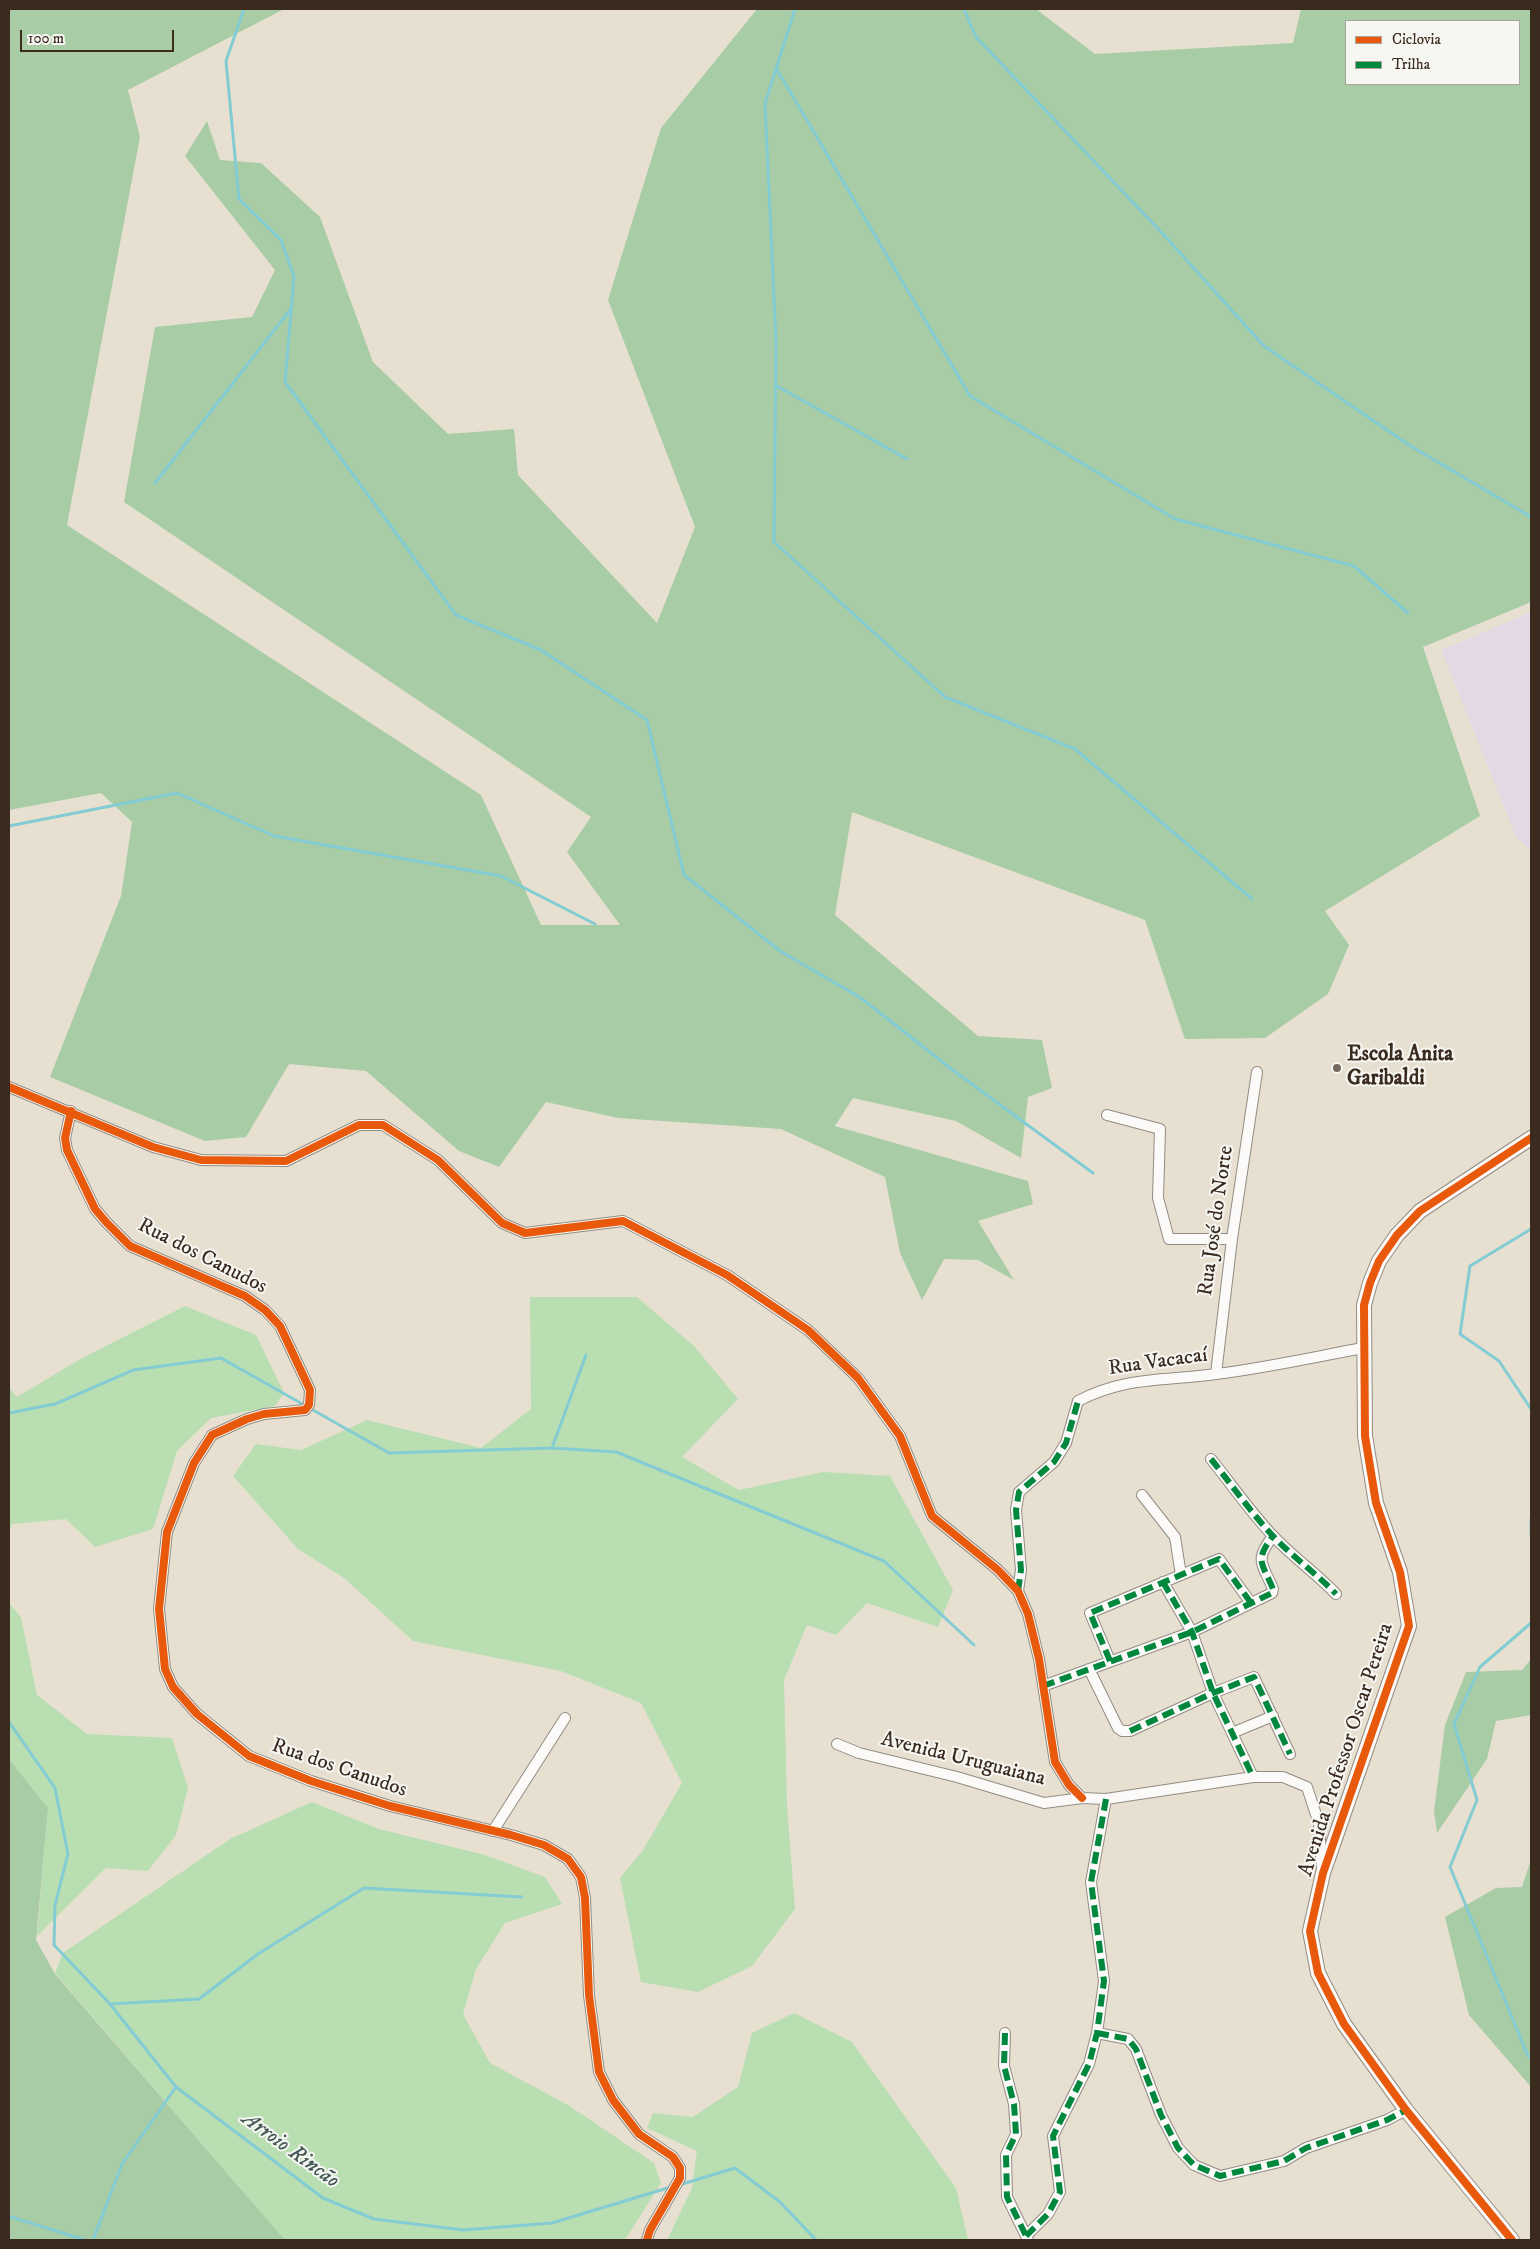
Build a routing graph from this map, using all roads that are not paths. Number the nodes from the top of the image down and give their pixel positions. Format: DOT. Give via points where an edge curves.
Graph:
graph roads {
  1 [pos="1257,1072"];
  2 [pos="9,1087"];
  3 [pos="70,1111"];
  4 [pos="1107,1115"];
  5 [pos="1531,1138"];
  6 [pos="1232,1239"];
  7 [pos="1363,1348"];
  8 [pos="1216,1374"];
  9 [pos="1211,1459"];
  10 [pos="1142,1495"];
  11 [pos="1273,1536"];
  12 [pos="1181,1575"];
  13 [pos="1163,1582"];
  14 [pos="1018,1590"];
  15 [pos="1336,1594"];
  16 [pos="1251,1603"];
  17 [pos="1192,1632"];
  18 [pos="1110,1660"];
  19 [pos="1089,1669"];
  20 [pos="1043,1686"];
  21 [pos="1213,1693"];
  22 [pos="1273,1716"];
  23 [pos="565,1718"];
  24 [pos="1232,1733"];
  25 [pos="837,1744"];
  26 [pos="1290,1754"];
  27 [pos="1253,1778"];
  28 [pos="1082,1798"];
  29 [pos="1106,1798"];
  30 [pos="492,1831"];
  31 [pos="1323,1873"];
  32 [pos="1005,2033"];
  33 [pos="1097,2033"];
  34 [pos="1406,2110"];
  35 [pos="1027,2238"];
  36 [pos="648,2240"];
  37 [pos="1512,2240"];
  1 -- 6 [label="street, Rua José do Norte"];
  2 -- 3 [label="street"];
  3 -- 14 [label="street" via="153,1147 201,1160 286,1160 359,1125 384,1124 438,1160 502,1224 525,1233 623,1221 727,1275 808,1330 858,1378 900,1436 932,1516"];
  3 -- 30 [label="street, Rua dos Canudos" via="65,1138 67,1150 95,1209 106,1222 130,1246 245,1296 265,1310 280,1326 310,1390 309,1405 304,1410 264,1414 212,1435 194,1463 167,1532 161,1582 159,1609 165,1669 173,1688 221,1735 249,1756 280,1770 390,1806"];
  4 -- 6 [label="street" via="1160,1129 1158,1198 1169,1239"];
  5 -- 7 [label="main road, Avenida Professor Oscar Pereira" via="1420,1211 1397,1235 1379,1261 1370,1283 1364,1305"];
  6 -- 8 [label="street, Rua José do Norte"];
  7 -- 8 [label="street, Rua Vacacaí"];
  7 -- 31 [label="main road, Avenida Professor Oscar Pereira" via="1368,1455 1376,1503 1400,1572 1409,1626"];
  8 -- 14 [label="street, Rua Vacacaí" via="1135,1381 1096,1392 1078,1401 1066,1443 1054,1462 1019,1492 1016,1510 1021,1570"];
  9 -- 11 [label="street"];
  10 -- 12 [label="street" via="1175,1537"];
  11 -- 15 [label="street"];
  11 -- 16 [label="street" via="1260,1558 1273,1591"];
  12 -- 13 [label="street"];
  12 -- 16 [label="street" via="1219,1558"];
  13 -- 17 [label="street"];
  13 -- 18 [label="street" via="1090,1613"];
  14 -- 20 [label="street" via="1028,1614"];
  16 -- 17 [label="street"];
  17 -- 18 [label="street"];
  17 -- 21 [label="street"];
  18 -- 19 [label="street"];
  19 -- 20 [label="street"];
  19 -- 21 [label="street" via="1118,1728 1122,1730 1130,1731"];
  20 -- 28 [label="street" via="1055,1762 1069,1785"];
  21 -- 22 [label="street" via="1254,1677"];
  21 -- 24 [label="street"];
  22 -- 24 [label="street"];
  22 -- 26 [label="street"];
  23 -- 30 [label="street"];
  24 -- 27 [label="street"];
  25 -- 28 [label="street, Avenida Uruguaiana" via="859,1753 1044,1803"];
  27 -- 29 [label="street, Avenida Uruguaiana"];
  27 -- 31 [label="street, Avenida Uruguaiana" via="1283,1777 1307,1786 1319,1824"];
  28 -- 29 [label="street, Avenida Uruguaiana"];
  29 -- 33 [label="street" via="1091,1882 1104,1981"];
  30 -- 36 [label="street, Rua dos Canudos" via="544,1845 568,1859 582,1877 589,1995 599,2072 613,2100 639,2134 673,2157 680,2168 680,2178 650,2230"];
  31 -- 34 [label="main road, Avenida Professor Oscar Pereira" via="1310,1931 1318,1973 1344,2024"];
  32 -- 35 [label="street" via="1004,2066 1014,2104 1016,2134 1006,2155 1007,2197"];
  33 -- 34 [label="street" via="1128,2039 1136,2049 1161,2115 1178,2148 1194,2165 1220,2176 1284,2162 1306,2148 1387,2120"];
  33 -- 35 [label="street" via="1089,2064 1053,2136 1060,2192 1048,2214"];
  34 -- 37 [label="main road, Avenida Professor Oscar Pereira"];
}
